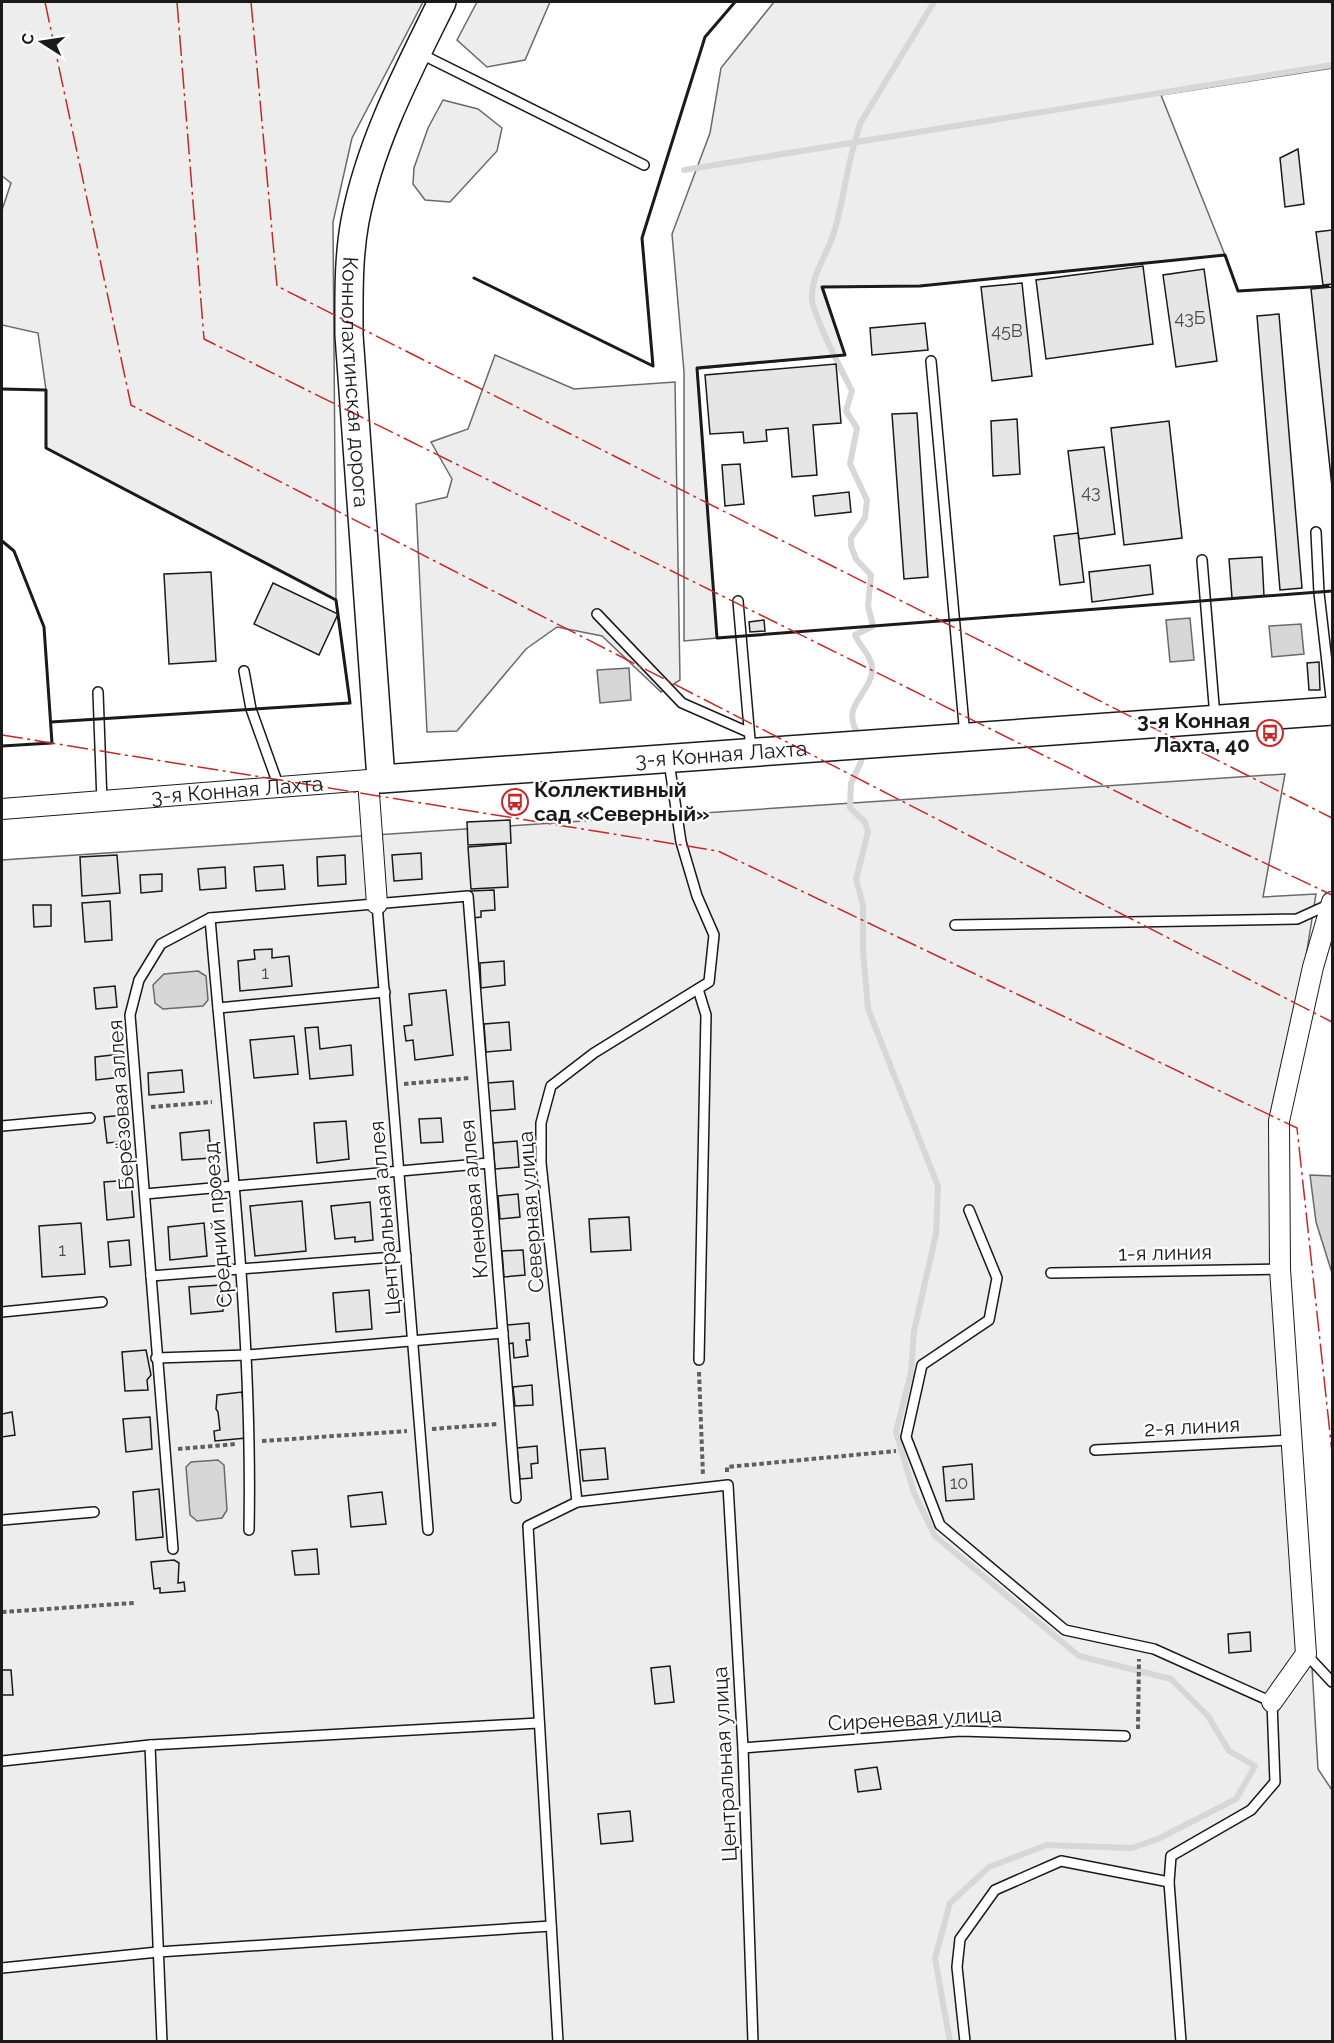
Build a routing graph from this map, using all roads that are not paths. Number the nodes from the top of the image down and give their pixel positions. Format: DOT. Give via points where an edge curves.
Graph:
graph roads {
  1 [pos="442,2"];
  2 [pos="417,52"];
  3 [pos="644,165"];
  4 [pos="931,361"];
  5 [pos="1316,532"];
  6 [pos="1202,560"];
  7 [pos="738,601"];
  8 [pos="597,615"];
  9 [pos="244,671"];
  10 [pos="98,693"];
  11 [pos="1332,706"];
  12 [pos="1332,711"];
  13 [pos="1215,719"];
  14 [pos="965,738"];
  15 [pos="749,743"];
  16 [pos="669,759"];
  17 [pos="374,780"];
  18 [pos="279,787"];
  19 [pos="102,802"];
  20 [pos="2,809"];
  21 [pos="468,896"];
  22 [pos="1332,903"];
  23 [pos="377,904"];
  24 [pos="210,918"];
  25 [pos="955,925"];
  26 [pos="698,989"];
  27 [pos="385,992"];
  28 [pos="218,1008"];
  29 [pos="90,1118"];
  30 [pos="2,1126"];
  31 [pos="489,1163"];
  32 [pos="399,1171"];
  33 [pos="233,1186"];
  34 [pos="145,1194"];
  35 [pos="969,1210"];
  36 [pos="406,1256"];
  37 [pos="240,1269"];
  38 [pos="1280,1269"];
  39 [pos="1051,1273"];
  40 [pos="151,1276"];
  41 [pos="102,1302"];
  42 [pos="2,1312"];
  43 [pos="503,1334"];
  44 [pos="413,1341"];
  45 [pos="248,1355"];
  46 [pos="156,1358"];
  47 [pos="699,1360"];
  48 [pos="1291,1440"];
  49 [pos="1095,1450"];
  50 [pos="516,1498"];
  51 [pos="577,1502"];
  52 [pos="94,1512"];
  53 [pos="2,1520"];
  54 [pos="249,1530"];
  55 [pos="428,1530"];
  56 [pos="173,1549"];
  57 [pos="1306,1654"];
  58 [pos="1332,1682"];
  59 [pos="1272,1702"];
  60 [pos="538,1723"];
  61 [pos="1125,1736"];
  62 [pos="150,1745"];
  63 [pos="743,1748"];
  64 [pos="2,1761"];
  65 [pos="1169,1882"];
  66 [pos="551,1926"];
  67 [pos="158,1952"];
  68 [pos="2,1968"];
  69 [pos="162,2042"];
  70 [pos="558,2042"];
  71 [pos="753,2042"];
  72 [pos="965,2042"];
  73 [pos="1181,2042"];
  1 -- 2 [label="main road, Коннолахтинская дорога"];
  2 -- 3 [label="lane"];
  2 -- 17 [label="main road, Коннолахтинская дорога" via="367,169 355,223 349,279"];
  4 -- 14 [label="lane"];
  5 -- 11 [label="lane"];
  6 -- 13 [label="lane"];
  7 -- 15 [label="lane"];
  8 -- 15 [label="lane" via="682,703"];
  9 -- 18 [label="lane" via="251,709"];
  10 -- 19 [label="lane"];
  12 -- 13 [label="main road, 3-я Конная Лахта"];
  13 -- 14 [label="main road, 3-я Конная Лахта"];
  14 -- 15 [label="main road, 3-я Конная Лахта" via="837,747"];
  15 -- 16 [label="main road, 3-я Конная Лахта"];
  16 -- 17 [label="main road, 3-я Конная Лахта"];
  16 -- 26 [label="lane" via="681,842 714,935 709,982"];
  17 -- 18 [label="street, 3-я Конная Лахта"];
  17 -- 23 [label="street"];
  18 -- 19 [label="street, 3-я Конная Лахта"];
  19 -- 20 [label="street, 3-я Конная Лахта"];
  21 -- 23 [label="lane, Берёзовая аллея"];
  21 -- 31 [label="lane, Кленовая аллея"];
  22 -- 25 [label="lane" via="1297,919"];
  22 -- 38 [label="street" via="1312,967 1279,1121"];
  23 -- 24 [label="lane, Берёзовая аллея"];
  23 -- 27 [label="lane, Центральная аллея"];
  24 -- 28 [label="lane, Средний проезд"];
  24 -- 34 [label="lane, Берёзовая аллея" via="161,944 139,980 130,1015"];
  26 -- 47 [label="lane" via="706,1016"];
  26 -- 51 [label="lane, Северная улица" via="594,1053 551,1086 541,1123"];
  27 -- 28 [label="lane"];
  27 -- 32 [label="lane, Центральная аллея"];
  28 -- 33 [label="lane, Средний проезд"];
  29 -- 30 [label="lane"];
  31 -- 32 [label="lane"];
  31 -- 43 [label="lane, Кленовая аллея"];
  32 -- 33 [label="lane"];
  32 -- 36 [label="lane, Центральная аллея"];
  33 -- 34 [label="lane"];
  33 -- 37 [label="lane, Средний проезд"];
  34 -- 40 [label="lane, Берёзовая аллея"];
  35 -- 59 [label="lane" via="997,1278 989,1320 922,1365 906,1437 940,1525 1065,1630 1154,1649"];
  36 -- 37 [label="lane"];
  36 -- 44 [label="lane, Центральная аллея"];
  37 -- 40 [label="lane"];
  37 -- 45 [label="lane, Средний проезд"];
  38 -- 39 [label="lane, 1-я линия"];
  38 -- 48 [label="street"];
  40 -- 46 [label="lane, Берёзовая аллея"];
  41 -- 42 [label="lane"];
  43 -- 44 [label="lane"];
  43 -- 50 [label="lane, Кленовая аллея"];
  44 -- 45 [label="lane"];
  44 -- 55 [label="lane, Центральная аллея"];
  45 -- 46 [label="lane"];
  45 -- 54 [label="lane, Средний проезд"];
  46 -- 56 [label="lane, Берёзовая аллея"];
  48 -- 49 [label="lane, 2-я линия"];
  48 -- 57 [label="street"];
  51 -- 60 [label="lane" via="528,1526"];
  51 -- 63 [label="lane, Центральная улица" via="728,1485"];
  52 -- 53 [label="lane"];
  57 -- 58 [label="lane"];
  57 -- 59 [label="street"];
  59 -- 65 [label="lane" via="1275,1782 1251,1810 1171,1856"];
  60 -- 62 [label="lane"];
  60 -- 66 [label="lane"];
  61 -- 63 [label="lane, Сиреневая улица" via="960,1731"];
  62 -- 64 [label="lane"];
  62 -- 67 [label="lane"];
  63 -- 71 [label="lane, Центральная улица"];
  65 -- 72 [label="lane" via="1061,1861 995,1890 960,1939 957,1967"];
  65 -- 73 [label="lane"];
  66 -- 67 [label="lane"];
  66 -- 70 [label="lane"];
  67 -- 68 [label="lane"];
  67 -- 69 [label="lane"];
}
